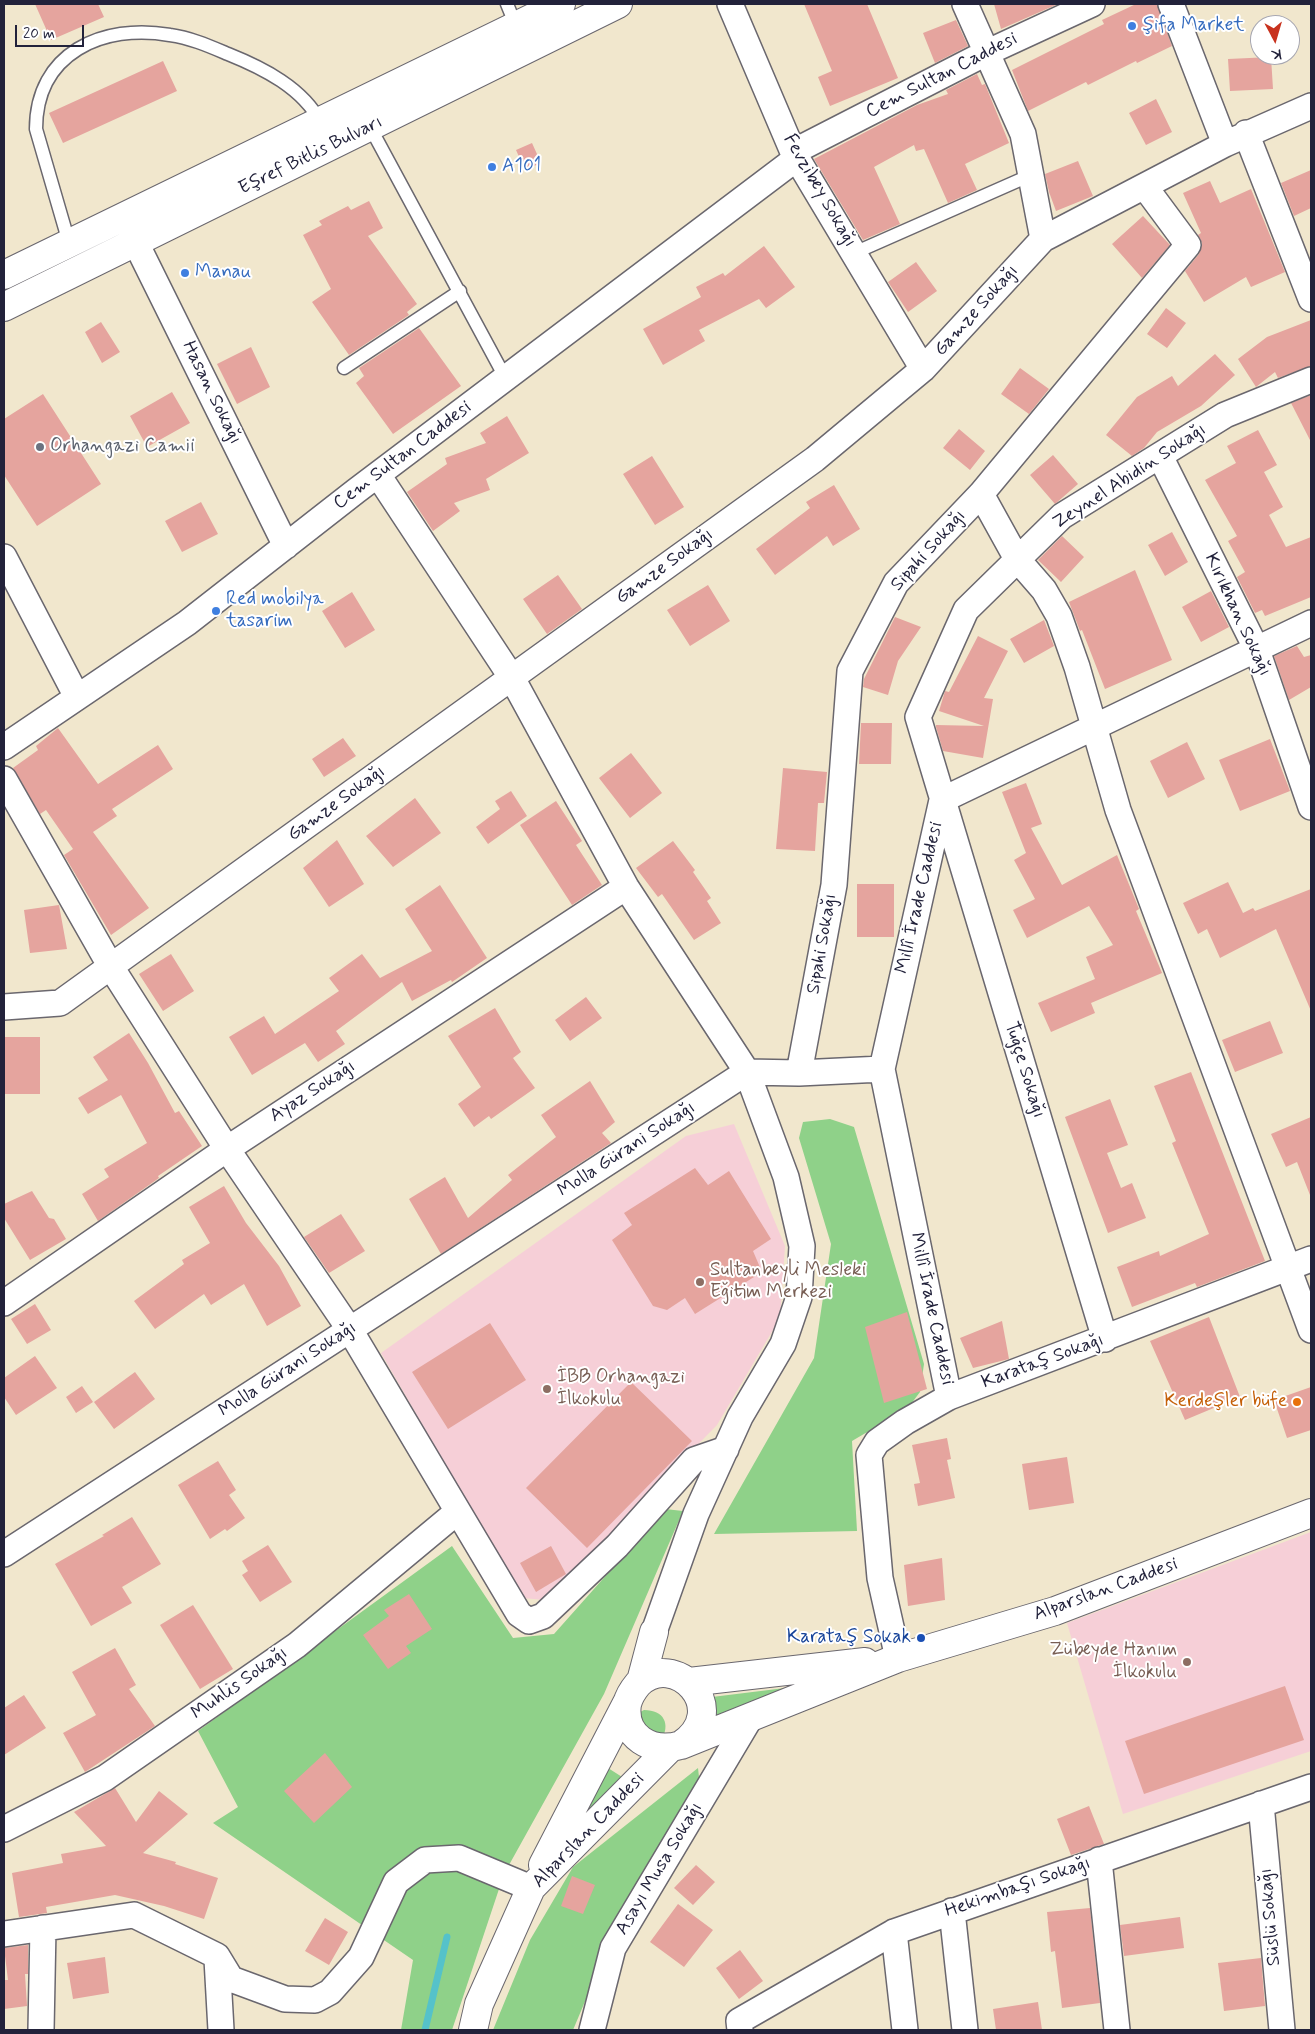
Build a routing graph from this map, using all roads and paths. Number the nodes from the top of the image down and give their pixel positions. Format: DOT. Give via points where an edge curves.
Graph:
graph roads {
  1 [pos="561,4"];
  2 [pos="618,4"];
  3 [pos="730,4"];
  4 [pos="965,4"];
  5 [pos="1092,4"];
  6 [pos="1171,4"];
  7 [pos="512,15"];
  8 [pos="986,52"];
  9 [pos="1311,106"];
  10 [pos="320,121"];
  11 [pos="370,127"];
  12 [pos="1235,139"];
  13 [pos="332,146"];
  14 [pos="795,155"];
  15 [pos="1031,175"];
  16 [pos="1145,187"];
  17 [pos="1043,239"];
  18 [pos="135,241"];
  19 [pos="69,243"];
  20 [pos="854,253"];
  21 [pos="79,270"];
  22 [pos="4,274"];
  23 [pos="460,292"];
  24 [pos="1311,299"];
  25 [pos="4,307"];
  26 [pos="344,368"];
  27 [pos="923,369"];
  28 [pos="506,379"];
  29 [pos="1311,380"];
  30 [pos="1160,456"];
  31 [pos="378,475"];
  32 [pos="981,494"];
  33 [pos="286,546"];
  34 [pos="4,557"];
  35 [pos="1018,559"];
  36 [pos="1311,624"];
  37 [pos="1257,650"];
  38 [pos="512,678"];
  39 [pos="77,697"];
  40 [pos="1095,727"];
  41 [pos="4,747"];
  42 [pos="4,779"];
  43 [pos="942,800"];
  44 [pos="1311,807"];
  45 [pos="626,887"];
  46 [pos="111,967"];
  47 [pos="4,1007"];
  48 [pos="882,1069"];
  49 [pos="747,1072"];
  50 [pos="799,1073"];
  51 [pos="227,1149"];
  52 [pos="1301,1263"];
  53 [pos="4,1303"];
  54 [pos="350,1330"];
  55 [pos="1311,1330"];
  56 [pos="1105,1339"];
  57 [pos="949,1397"];
  58 [pos="726,1449"];
  59 [pos="457,1512"];
  60 [pos="1311,1513"];
  61 [pos="4,1554"];
  62 [pos="654,1632"];
  63 [pos="898,1658"];
  64 [pos="683,1679"];
  65 [pos="634,1691"];
  66 [pos="750,1718"];
  67 [pos="675,1747"];
  68 [pos="1311,1787"];
  69 [pos="1261,1804"];
  70 [pos="4,1829"];
  71 [pos="1099,1860"];
  72 [pos="531,1888"];
  73 [pos="952,1910"];
  74 [pos="43,1928"];
  75 [pos="894,1932"];
  76 [pos="4,1934"];
  77 [pos="217,1956"];
  78 [pos="740,2025"];
  79 [pos="41,2030"];
  80 [pos="222,2030"];
  81 [pos="473,2030"];
  82 [pos="592,2030"];
  83 [pos="905,2030"];
  84 [pos="965,2030"];
  85 [pos="1117,2030"];
  86 [pos="1282,2030"];
  1 -- 7 [label="street, Eşref Bitlis Bulvarı"];
  2 -- 11 [label="street, Eşref Bitlis Bulvarı"];
  3 -- 14 [label="street, Fevzibey Sokağı"];
  4 -- 8 [label="street"];
  5 -- 8 [label="street, Cem Sultan Caddesi"];
  6 -- 12 [label="street"];
  7 -- 10 [label="street, Eşref Bitlis Bulvarı"];
  8 -- 14 [label="street, Cem Sultan Caddesi"];
  8 -- 15 [label="street" via="1023,134"];
  9 -- 12 [label="street, Gamze Sokağı"];
  10 -- 13 [label="lane"];
  10 -- 19 [label="street, Eşref Bitlis Bulvarı"];
  10 -- 19 [label="lane" via="309,103 278,79 202,43 138,32 120,33 86,44 72,53 51,75 43,88 36,115 36,129"];
  11 -- 13 [label="street, Eşref Bitlis Bulvarı"];
  11 -- 23 [label="lane"];
  12 -- 16 [label="street, Gamze Sokağı"];
  12 -- 24 [label="street"];
  13 -- 18 [label="street, Eşref Bitlis Bulvarı"];
  14 -- 20 [label="street, Fevzibey Sokağı"];
  14 -- 28 [label="street, Cem Sultan Caddesi"];
  15 -- 17 [label="street"];
  15 -- 20 [label="lane"];
  16 -- 17 [label="street, Gamze Sokağı"];
  16 -- 32 [label="street, Sipahi Sokağı" via="1188,245"];
  17 -- 27 [label="street, Gamze Sokağı"];
  18 -- 21 [label="street, Eşref Bitlis Bulvarı"];
  18 -- 33 [label="street, Hasan Sokağı"];
  19 -- 21 [label="lane"];
  19 -- 22 [label="street, Eşref Bitlis Bulvarı"];
  20 -- 27 [label="street, Fevzibey Sokağı"];
  21 -- 25 [label="street, Eşref Bitlis Bulvarı"];
  23 -- 26 [label="lane"];
  23 -- 28 [label="lane"];
  27 -- 38 [label="street, Gamze Sokağı" via="815,459"];
  28 -- 31 [label="street, Cem Sultan Caddesi"];
  29 -- 30 [label="street, Zeynel Abidin Sokağı" via="1225,415"];
  30 -- 35 [label="street, Zeynel Abidin Sokağı" via="1062,516"];
  30 -- 37 [label="street, Kırıkhan Sokağı"];
  31 -- 33 [label="street, Cem Sultan Caddesi"];
  31 -- 38 [label="street"];
  32 -- 35 [label="street"];
  32 -- 50 [label="street, Sipahi Sokağı" via="896,583 850,671 834,885"];
  33 -- 39 [label="street, Cem Sultan Caddesi" via="187,624"];
  34 -- 39 [label="street"];
  35 -- 40 [label="street" via="1044,590 1059,616"];
  35 -- 43 [label="street, Zeynel Abidin Sokağı" via="966,610 918,716"];
  36 -- 37 [label="street, Millî İrade Caddesi"];
  37 -- 40 [label="street, Millî İrade Caddesi"];
  37 -- 44 [label="street, Kırıkhan Sokağı"];
  38 -- 45 [label="street"];
  38 -- 46 [label="street, Gamze Sokağı"];
  39 -- 41 [label="street, Cem Sultan Caddesi"];
  40 -- 43 [label="street, Millî İrade Caddesi"];
  40 -- 52 [label="street" via="1118,810"];
  42 -- 46 [label="street"];
  43 -- 48 [label="street, Millî İrade Caddesi"];
  43 -- 56 [label="street, Tuğçe Sokağı"];
  45 -- 49 [label="street"];
  45 -- 51 [label="street, Ayaz Sokağı"];
  46 -- 47 [label="street, Gamze Sokağı" via="60,1003"];
  46 -- 51 [label="street"];
  48 -- 50 [label="street"];
  48 -- 57 [label="street, Millî İrade Caddesi"];
  49 -- 50 [label="street"];
  49 -- 54 [label="street, Molla Gürani Sokağı"];
  49 -- 58 [label="street" via="786,1177 802,1246 800,1288 783,1344 740,1417"];
  51 -- 53 [label="street, Ayaz Sokağı"];
  51 -- 54 [label="street"];
  52 -- 55 [label="street"];
  52 -- 56 [label="street, Karataş Sokağı"];
  54 -- 59 [label="street"];
  54 -- 61 [label="street, Molla Gürani Sokağı"];
  56 -- 57 [label="street, Karataş Sokağı"];
  57 -- 63 [label="street, Karataş Sokağı" via="877,1442 869,1455 880,1578"];
  58 -- 59 [label="street" via="694,1460 617,1546 543,1616 529,1621 519,1614"];
  58 -- 62 [label="street" via="696,1514"];
  59 -- 70 [label="street, Muhlis Sokağı" via="298,1645 105,1778"];
  60 -- 63 [label="street, Alparslan Caddesi" via="1056,1611"];
  62 -- 64 [label="street"];
  62 -- 65 [label="street"];
  63 -- 64 [label="street"];
  63 -- 66 [label="street"];
  64 -- 65 [label="street" via="665,1674 653,1675"];
  64 -- 67 [label="street" via="699,1697 702,1716 699,1728 691,1738"];
  65 -- 67 [label="street" via="626,1714 635,1736 656,1748"];
  65 -- 72 [label="street"];
  66 -- 67 [label="street"];
  66 -- 82 [label="street, Asayı Musa Sokağı" via="613,1948"];
  67 -- 72 [label="street, Alparslan Caddesi"];
  68 -- 69 [label="street, Hekimbaşı Sokağı"];
  69 -- 71 [label="street, Hekimbaşı Sokağı"];
  69 -- 86 [label="street, Süslü Sokağı"];
  71 -- 73 [label="street, Hekimbaşı Sokağı"];
  71 -- 85 [label="street"];
  72 -- 77 [label="street" via="459,1858 426,1860 396,1882 361,1957 330,1992 316,2000 285,1998 231,1979"];
  72 -- 81 [label="street, Alparslan Caddesi" via="479,2004"];
  73 -- 75 [label="street, Hekimbaşı Sokağı"];
  73 -- 84 [label="street"];
  74 -- 76 [label="street"];
  74 -- 77 [label="street" via="134,1914"];
  74 -- 79 [label="street"];
  75 -- 78 [label="street, Hekimbaşı Sokağı"];
  75 -- 83 [label="street"];
  77 -- 80 [label="street"];
}
